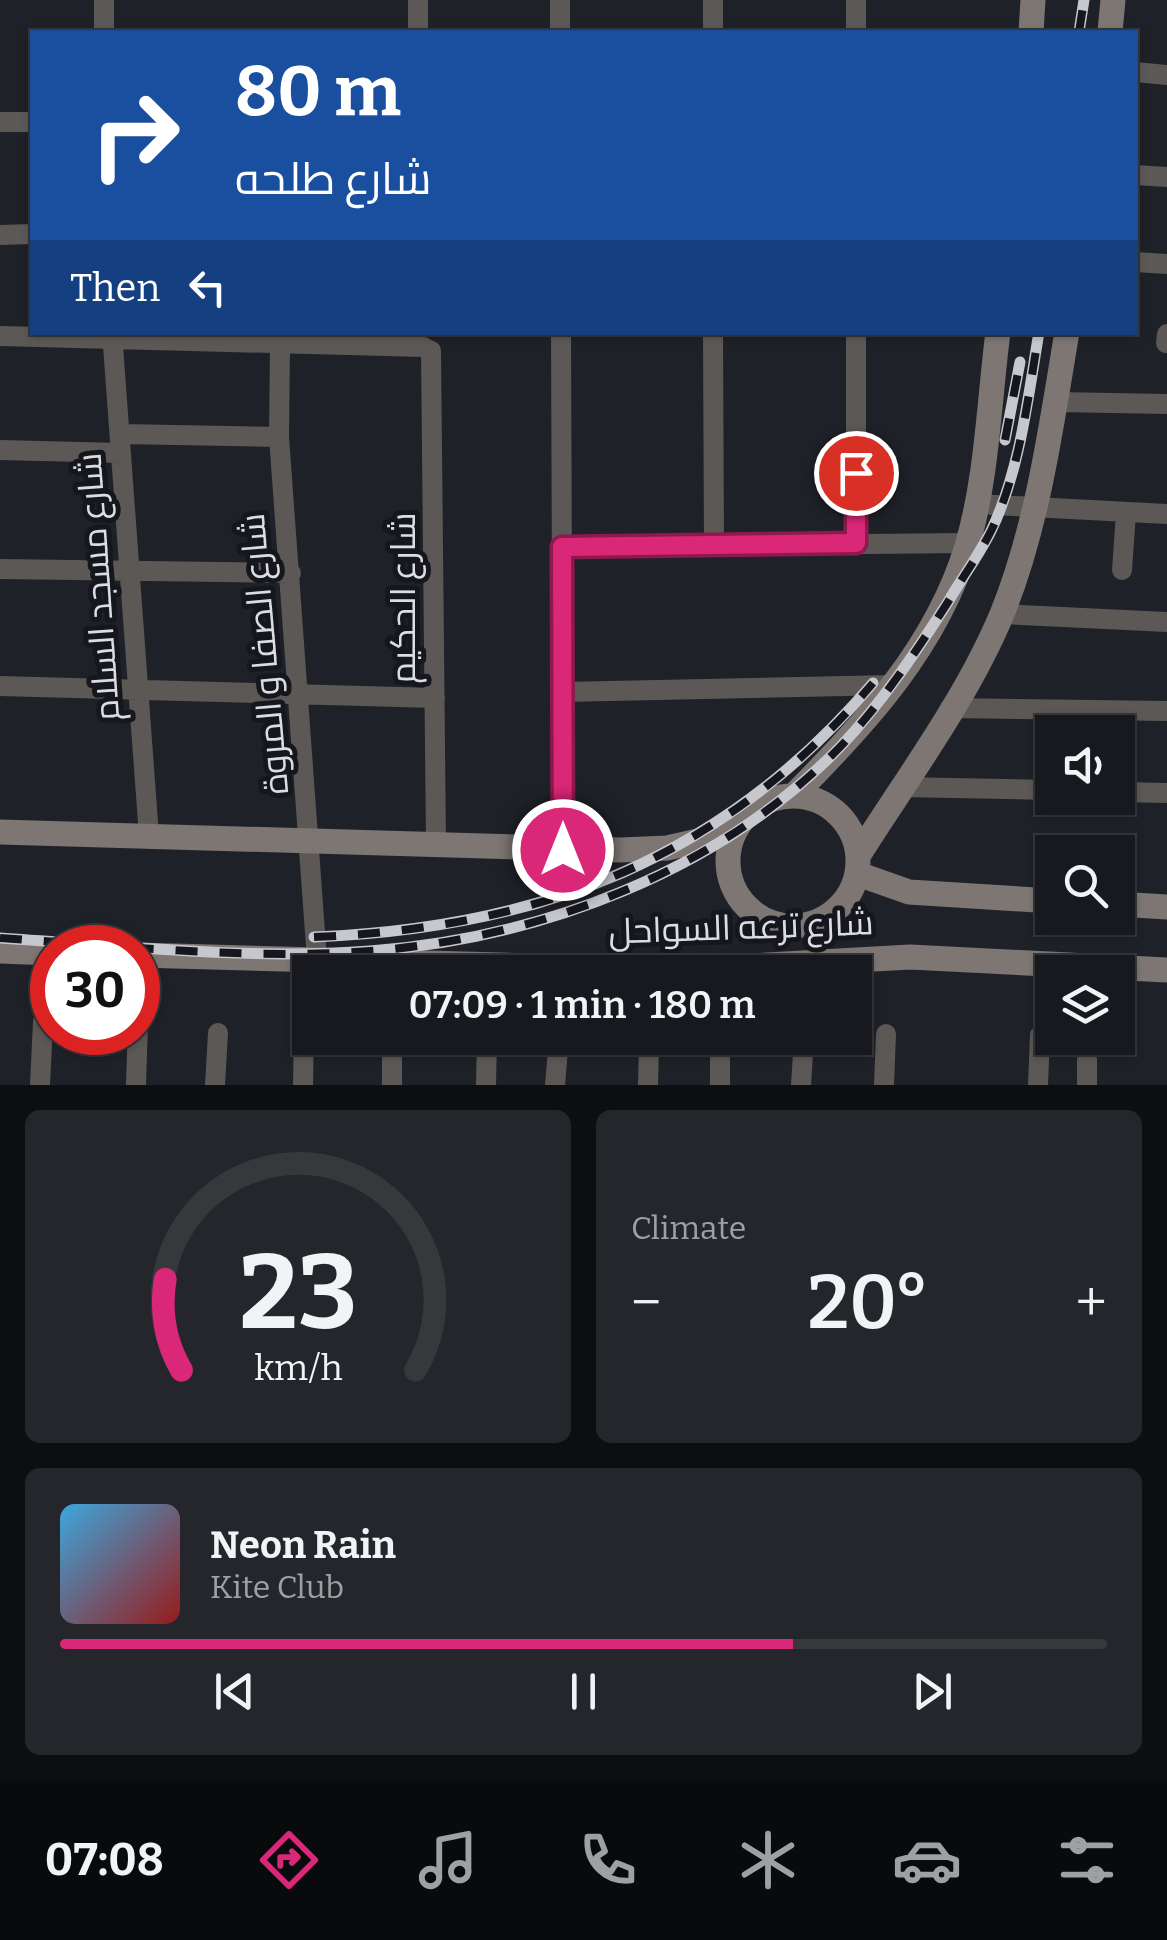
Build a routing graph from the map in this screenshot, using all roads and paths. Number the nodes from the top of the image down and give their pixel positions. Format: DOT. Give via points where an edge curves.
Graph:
graph roads {
  1 [pos="104,0"];
  2 [pos="418,0"];
  3 [pos="560,0"];
  4 [pos="713,0"];
  5 [pos="856,0"];
  6 [pos="1034,0"];
  7 [pos="1113,0"];
  8 [pos="104,30"];
  9 [pos="418,30"];
  10 [pos="560,30"];
  11 [pos="713,30"];
  12 [pos="856,30"];
  13 [pos="1032,30"];
  14 [pos="1110,30"];
  15 [pos="1138,72"];
  16 [pos="1167,75"];
  17 [pos="0,122"];
  18 [pos="30,122"];
  19 [pos="1138,174"];
  20 [pos="1167,177"];
  21 [pos="30,234"];
  22 [pos="0,235"];
  23 [pos="1138,262"];
  24 [pos="1167,264"];
  25 [pos="1167,334"];
  26 [pos="561,335"];
  27 [pos="713,335"];
  28 [pos="856,335"];
  29 [pos="998,335"];
  30 [pos="1066,335"];
  31 [pos="0,336"];
  32 [pos="112,336"];
  33 [pos="280,344"];
  34 [pos="1166,344"];
  35 [pos="1055,402"];
  36 [pos="1167,404"];
  37 [pos="280,437"];
  38 [pos="120,443"];
  39 [pos="0,450"];
  40 [pos="975,504"];
  41 [pos="1034,510"];
  42 [pos="1126,513"];
  43 [pos="1167,514"];
  44 [pos="856,543"];
  45 [pos="968,543"];
  46 [pos="714,544"];
  47 [pos="562,547"];
  48 [pos="0,568"];
  49 [pos="1122,570"];
  50 [pos="130,571"];
  51 [pos="291,573"];
  52 [pos="1002,614"];
  53 [pos="1167,622"];
  54 [pos="0,686"];
  55 [pos="893,686"];
  56 [pos="138,690"];
  57 [pos="562,692"];
  58 [pos="301,694"];
  59 [pos="436,698"];
  60 [pos="950,708"];
  61 [pos="1167,711"];
  62 [pos="901,787"];
  63 [pos="1035,790"];
  64 [pos="1135,792"];
  65 [pos="1167,793"];
  66 [pos="793,796"];
  67 [pos="0,832"];
  68 [pos="734,834"];
  69 [pos="148,836"];
  70 [pos="312,841"];
  71 [pos="436,845"];
  72 [pos="563,850"];
  73 [pos="858,865"];
  74 [pos="1035,900"];
  75 [pos="1135,905"];
  76 [pos="1167,907"];
  77 [pos="782,926"];
  78 [pos="0,951"];
  79 [pos="30,952"];
  80 [pos="317,955"];
  81 [pos="780,955"];
  82 [pos="160,956"];
  83 [pos="292,959"];
  84 [pos="872,961"];
  85 [pos="1167,970"];
  86 [pos="218,1033"];
  87 [pos="886,1034"];
  88 [pos="41,1055"];
  89 [pos="137,1055"];
  90 [pos="304,1055"];
  91 [pos="392,1055"];
  92 [pos="487,1055"];
  93 [pos="558,1055"];
  94 [pos="649,1055"];
  95 [pos="720,1055"];
  96 [pos="803,1055"];
  97 [pos="1039,1055"];
  98 [pos="1087,1059"];
  99 [pos="40,1085"];
  100 [pos="136,1085"];
  101 [pos="215,1085"];
  102 [pos="303,1085"];
  103 [pos="392,1085"];
  104 [pos="486,1085"];
  105 [pos="555,1085"];
  106 [pos="648,1085"];
  107 [pos="720,1085"];
  108 [pos="801,1085"];
  109 [pos="884,1085"];
  110 [pos="1038,1085"];
  111 [pos="1087,1085"];
  1 -- 8 [label="street"];
  2 -- 9 [label="street"];
  3 -- 10 [label="street"];
  4 -- 11 [label="street"];
  5 -- 12 [label="street"];
  6 -- 13 [label="main road"];
  7 -- 14 [label="main road"];
  15 -- 16 [label="street"];
  17 -- 18 [label="street"];
  19 -- 20 [label="street"];
  21 -- 22 [label="street"];
  23 -- 24 [label="street"];
  25 -- 34 [label="street"];
  26 -- 47 [label="street"];
  27 -- 46 [label="street"];
  28 -- 44 [label="street"];
  29 -- 40 [label="main road"];
  30 -- 35 [label="main road"];
  31 -- 32 [label="street"];
  32 -- 33 [label="street"];
  32 -- 38 [label="street, شارع مسجد السلام"];
  33 -- 37 [label="street, شارع الصفا و المروة"];
  33 -- 59 [label="street, شارع الحكيم" via="431,351"];
  35 -- 36 [label="street"];
  35 -- 41 [label="main road"];
  37 -- 38 [label="street"];
  37 -- 51 [label="street, شارع الصفا و المروة"];
  38 -- 39 [label="street"];
  38 -- 50 [label="street, شارع مسجد السلام"];
  40 -- 41 [label="street"];
  40 -- 45 [label="main road"];
  41 -- 42 [label="street"];
  41 -- 52 [label="main road"];
  42 -- 43 [label="street"];
  42 -- 49 [label="street"];
  44 -- 45 [label="street"];
  44 -- 46 [label="street"];
  45 -- 55 [label="main road" via="952,589"];
  46 -- 47 [label="street"];
  47 -- 57 [label="street"];
  48 -- 50 [label="street"];
  50 -- 51 [label="street"];
  50 -- 56 [label="street, شارع مسجد السلام"];
  51 -- 58 [label="street, شارع الصفا و المروة"];
  52 -- 53 [label="street"];
  52 -- 60 [label="main road"];
  54 -- 56 [label="street"];
  55 -- 57 [label="street"];
  55 -- 66 [label="main road"];
  56 -- 58 [label="street"];
  56 -- 69 [label="street, شارع مسجد السلام"];
  57 -- 72 [label="street"];
  58 -- 59 [label="street"];
  58 -- 70 [label="street, شارع الصفا و المروة"];
  59 -- 71 [label="street, شارع الحكيم"];
  60 -- 61 [label="street"];
  60 -- 62 [label="main road"];
  62 -- 63 [label="street"];
  62 -- 73 [label="main road"];
  64 -- 65 [label="street"];
  66 -- 68 [label="main road" via="752,810"];
  66 -- 73 [label="main road" via="820,802 842,818"];
  67 -- 69 [label="main road"];
  68 -- 72 [label="main road" via="656,849"];
  68 -- 77 [label="main road" via="728,862 735,891 754,914"];
  69 -- 70 [label="main road"];
  70 -- 71 [label="main road"];
  70 -- 80 [label="street, شارع الصفا و المروة"];
  71 -- 72 [label="main road"];
  73 -- 74 [label="main road, شارع ترعه السواحل" via="909,892"];
  73 -- 77 [label="main road" via="846,900 824,919"];
  75 -- 76 [label="main road"];
  77 -- 81 [label="main road"];
  78 -- 79 [label="main road"];
  82 -- 83 [label="main road, شارع ترعه السواحل"];
  84 -- 85 [label="main road, شارع ترعه السواحل"];
  86 -- 101 [label="street"];
  87 -- 109 [label="street"];
  88 -- 99 [label="street"];
  89 -- 100 [label="street"];
  90 -- 102 [label="street"];
  91 -- 103 [label="street"];
  92 -- 104 [label="street"];
  93 -- 105 [label="street"];
  94 -- 106 [label="street"];
  95 -- 107 [label="street"];
  96 -- 108 [label="street"];
  97 -- 110 [label="street"];
  98 -- 111 [label="street"];
}
